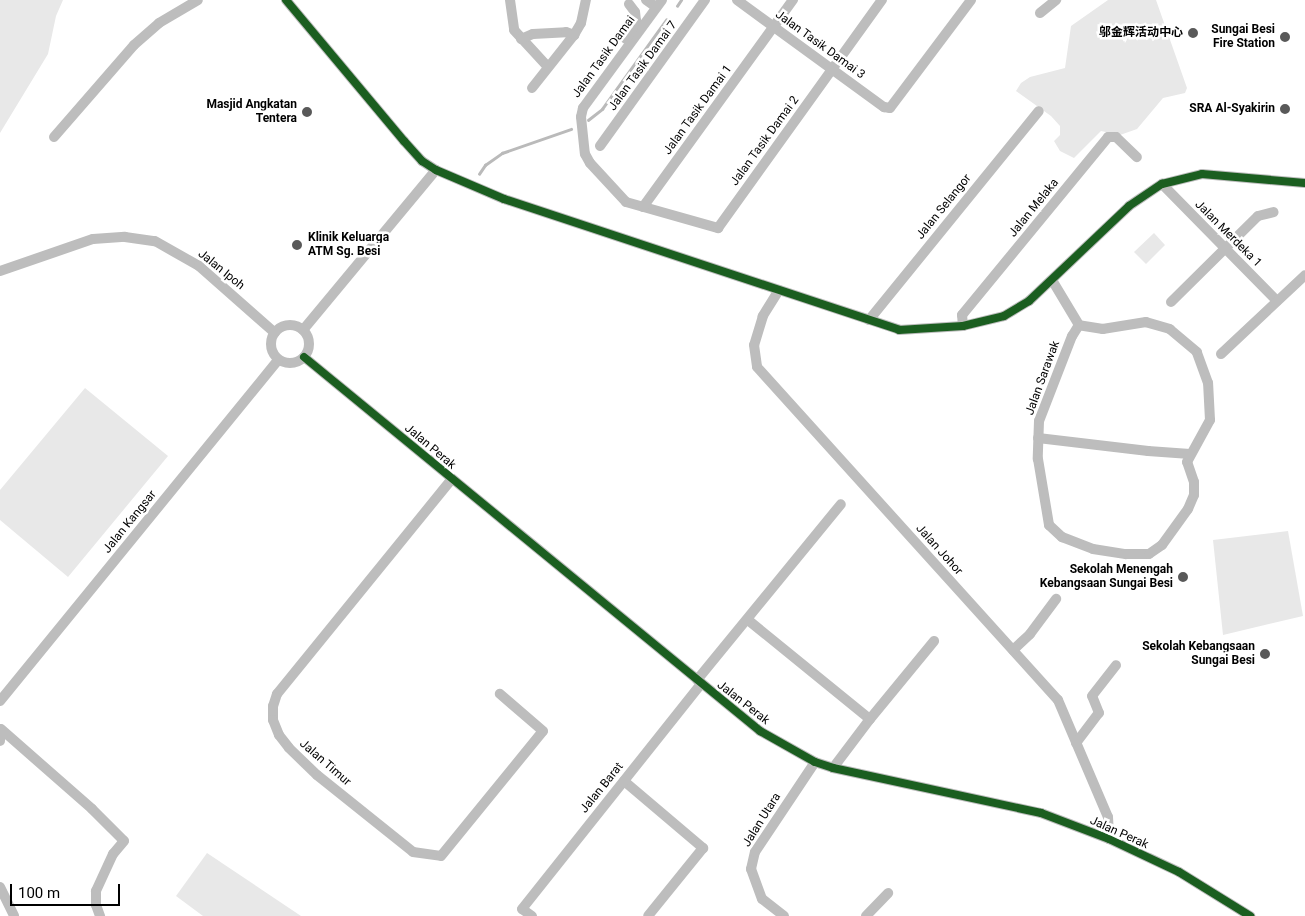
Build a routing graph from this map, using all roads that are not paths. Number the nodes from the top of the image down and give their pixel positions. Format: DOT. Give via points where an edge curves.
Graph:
graph roads {
  1 [pos="198,0"];
  2 [pos="286,0"];
  3 [pos="510,0"];
  4 [pos="586,0"];
  5 [pos="646,0"];
  6 [pos="706,0"];
  7 [pos="737,0"];
  8 [pos="793,0"];
  9 [pos="882,0"];
  10 [pos="970,0"];
  11 [pos="1056,0"];
  12 [pos="627,2"];
  13 [pos="659,4"];
  14 [pos="1040,13"];
  15 [pos="649,17"];
  16 [pos="773,27"];
  17 [pos="574,35"];
  18 [pos="521,39"];
  19 [pos="616,63"];
  20 [pos="548,67"];
  21 [pos="832,70"];
  22 [pos="532,88"];
  23 [pos="1040,111"];
  24 [pos="54,138"];
  25 [pos="600,146"];
  26 [pos="1137,157"];
  27 [pos="436,170"];
  28 [pos="1305,183"];
  29 [pos="1162,184"];
  30 [pos="643,207"];
  31 [pos="1274,212"];
  32 [pos="718,228"];
  33 [pos="1226,249"];
  34 [pos="0,271"];
  35 [pos="1305,275"];
  36 [pos="1052,280"];
  37 [pos="779,290"];
  38 [pos="1277,301"];
  39 [pos="1171,302"];
  40 [pos="869,320"];
  41 [pos="1079,325"];
  42 [pos="964,326"];
  43 [pos="303,330"];
  44 [pos="275,333"];
  45 [pos="1221,354"];
  46 [pos="304,356"];
  47 [pos="278,360"];
  48 [pos="1038,438"];
  49 [pos="1190,454"];
  50 [pos="451,480"];
  51 [pos="841,504"];
  52 [pos="1056,599"];
  53 [pos="748,620"];
  54 [pos="934,641"];
  55 [pos="1013,650"];
  56 [pos="1116,665"];
  57 [pos="699,682"];
  58 [pos="500,694"];
  59 [pos="0,701"];
  60 [pos="870,719"];
  61 [pos="0,729"];
  62 [pos="0,742"];
  63 [pos="1076,743"];
  64 [pos="815,762"];
  65 [pos="833,768"];
  66 [pos="624,781"];
  67 [pos="1109,839"];
  68 [pos="0,887"];
  69 [pos="888,893"];
  70 [pos="14,916"];
  71 [pos="100,916"];
  72 [pos="532,916"];
  73 [pos="648,916"];
  74 [pos="784,916"];
  75 [pos="866,916"];
  76 [pos="1250,916"];
  1 -- 24 [label="street" via="160,23 134,45"];
  2 -- 27 [label="street" via="404,142"];
  3 -- 18 [label="street" via="512,26"];
  4 -- 17 [label="street" via="582,23"];
  5 -- 13 [label="street"];
  6 -- 25 [label="street, Jalan Tasik Damai 7"];
  7 -- 16 [label="street, Jalan Tasik Damai 3"];
  8 -- 16 [label="street, Jalan Tasik Damai 1"];
  9 -- 21 [label="street, Jalan Tasik Damai 2"];
  10 -- 21 [label="street, Jalan Tasik Damai 3" via="890,108"];
  11 -- 14 [label="street"];
  12 -- 15 [label="street"];
  12 -- 19 [label="street" via="635,12 636,21 620,48"];
  13 -- 15 [label="street, Jalan Tasik Damai"];
  15 -- 19 [label="street, Jalan Tasik Damai"];
  16 -- 21 [label="street, Jalan Tasik Damai 3"];
  16 -- 30 [label="street, Jalan Tasik Damai 1"];
  17 -- 18 [label="street" via="558,32 533,34"];
  17 -- 20 [label="street"];
  18 -- 20 [label="street"];
  19 -- 30 [label="street, Jalan Tasik Damai" via="581,113 585,154 590,164 626,202"];
  20 -- 22 [label="street"];
  21 -- 32 [label="street, Jalan Tasik Damai 2"];
  23 -- 40 [label="street, Jalan Selangor"];
  26 -- 42 [label="street, Jalan Melaka" via="1116,137 1108,137 962,316"];
  27 -- 37 [label="street" via="482,190"];
  27 -- 43 [label="street"];
  28 -- 29 [label="street" via="1202,174"];
  29 -- 33 [label="street, Jalan Merdeka 1"];
  29 -- 36 [label="street" via="1129,206"];
  30 -- 32 [label="street, Jalan Tasik Damai"];
  31 -- 33 [label="street" via="1258,216"];
  33 -- 38 [label="street, Jalan Merdeka 1"];
  33 -- 39 [label="street"];
  34 -- 44 [label="street, Jalan Ipoh" via="93,239 125,237 156,241 199,266"];
  35 -- 38 [label="street"];
  36 -- 41 [label="street"];
  36 -- 42 [label="street" via="1004,316"];
  37 -- 40 [label="street"];
  37 -- 55 [label="street, Jalan Johor" via="762,316 754,346 757,368"];
  38 -- 45 [label="street"];
  40 -- 42 [label="street" via="900,330"];
  41 -- 48 [label="street, Jalan Sarawak" via="1039,421"];
  41 -- 49 [label="street" via="1103,329 1146,322 1170,329 1197,352 1208,383 1210,420"];
  43 -- 44 [label="street" via="290,325"];
  43 -- 46 [label="street" via="308,342"];
  44 -- 47 [label="street" via="271,345"];
  46 -- 47 [label="street" via="295,363"];
  46 -- 50 [label="street, Jalan Perak"];
  47 -- 59 [label="street, Jalan Kangsar"];
  48 -- 49 [label="street"];
  48 -- 49 [label="street, Jalan Sarawak" via="1038,459 1049,525 1062,537 1093,549 1126,554 1149,554 1162,545 1188,509 1194,495 1194,482 1187,462"];
  50 -- 57 [label="street, Jalan Perak"];
  50 -- 58 [label="street, Jalan Timur" via="278,694 273,706 273,720 289,748 317,775 413,852 441,856 543,731"];
  51 -- 53 [label="street, Jalan Barat"];
  52 -- 55 [label="street" via="1030,634"];
  53 -- 57 [label="street, Jalan Barat"];
  53 -- 60 [label="street"];
  54 -- 60 [label="street"];
  55 -- 63 [label="street, Jalan Johor" via="1058,700"];
  56 -- 63 [label="street" via="1092,696 1099,713"];
  57 -- 64 [label="street, Jalan Perak" via="760,732"];
  57 -- 66 [label="street, Jalan Barat"];
  60 -- 65 [label="street"];
  61 -- 62 [label="street"];
  61 -- 71 [label="street" via="124,841 113,854 96,890"];
  63 -- 67 [label="street, Jalan Johor" via="1108,817"];
  64 -- 65 [label="street, Jalan Perak"];
  64 -- 74 [label="street, Jalan Utara" via="755,852 753,860 752,869 762,899"];
  65 -- 67 [label="street, Jalan Perak" via="1041,813"];
  66 -- 72 [label="street, Jalan Barat" via="522,909"];
  66 -- 73 [label="street" via="703,848"];
  67 -- 76 [label="street, Jalan Perak" via="1179,872"];
  68 -- 70 [label="street"];
  69 -- 75 [label="street"];
}
